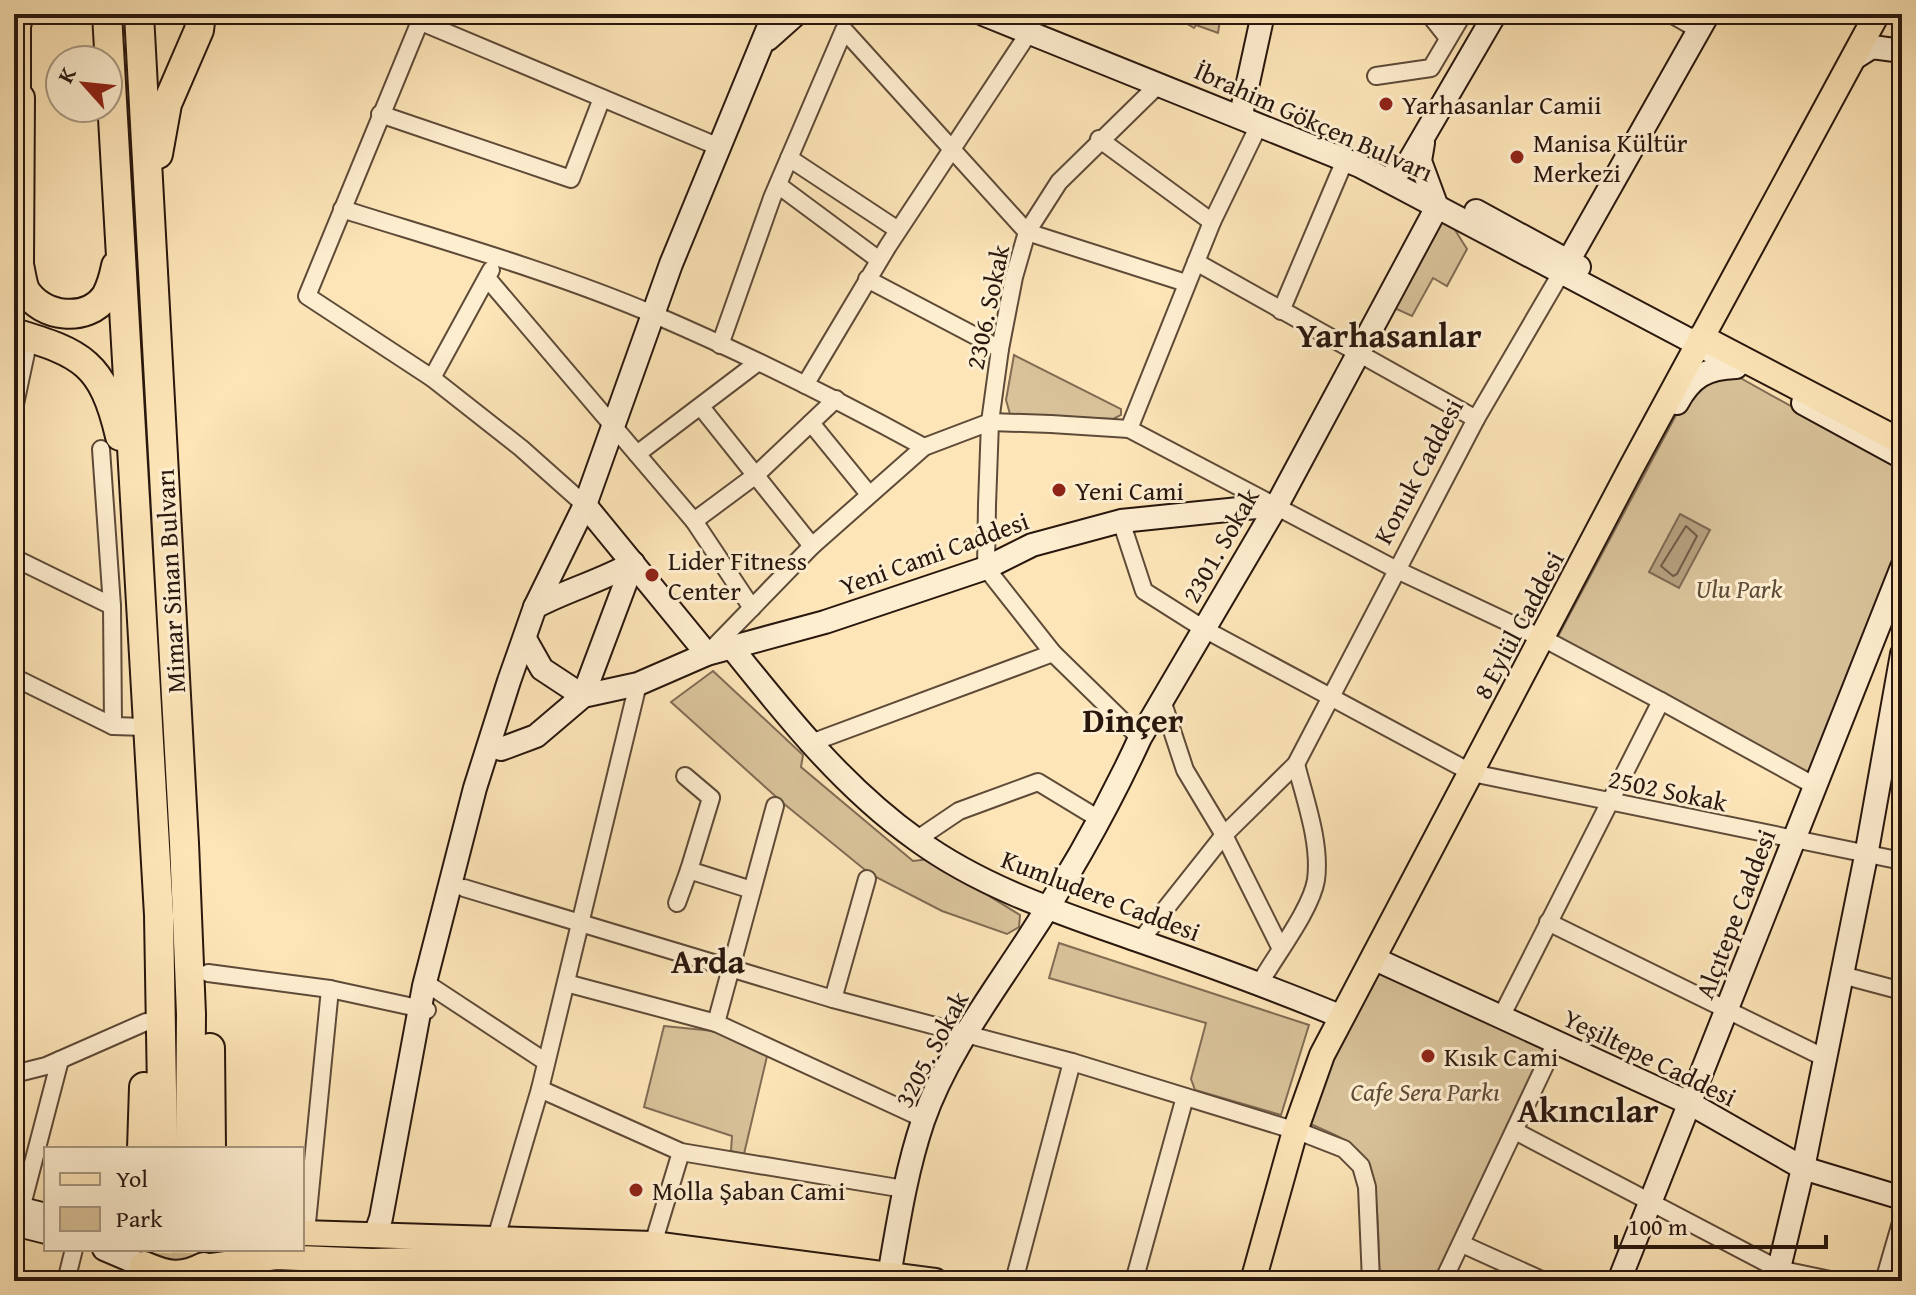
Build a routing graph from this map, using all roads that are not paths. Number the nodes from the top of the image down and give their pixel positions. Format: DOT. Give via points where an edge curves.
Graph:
graph roads {
  1 [pos="21,14"];
  2 [pos="107,14"];
  3 [pos="139,14"];
  4 [pos="201,14"];
  5 [pos="216,14"];
  6 [pos="774,14"];
  7 [pos="796,14"];
  8 [pos="983,14"];
  9 [pos="1263,14"];
  10 [pos="1429,14"];
  11 [pos="1463,14"];
  12 [pos="1495,14"];
  13 [pos="1671,14"];
  14 [pos="1878,14"];
  15 [pos="421,18"];
  16 [pos="1032,20"];
  17 [pos="1704,22"];
  18 [pos="1448,38"];
  19 [pos="767,39"];
  20 [pos="1902,51"];
  21 [pos="1853,59"];
  22 [pos="1376,76"];
  23 [pos="177,82"];
  24 [pos="1159,84"];
  25 [pos="20,98"];
  26 [pos="602,98"];
  27 [pos="380,114"];
  28 [pos="1251,117"];
  29 [pos="1099,139"];
  30 [pos="1423,139"];
  31 [pos="719,147"];
  32 [pos="952,147"];
  33 [pos="14,155"];
  34 [pos="789,158"];
  35 [pos="1345,160"];
  36 [pos="1396,172"];
  37 [pos="778,185"];
  38 [pos="1432,196"];
  39 [pos="150,205"];
  40 [pos="342,209"];
  41 [pos="1212,222"];
  42 [pos="898,230"];
  43 [pos="1027,232"];
  44 [pos="120,254"];
  45 [pos="497,258"];
  46 [pos="879,260"];
  47 [pos="1196,262"];
  48 [pos="1564,268"];
  49 [pos="487,278"];
  50 [pos="867,279"];
  51 [pos="1186,283"];
  52 [pos="1281,311"];
  53 [pos="653,314"];
  54 [pos="1701,338"];
  55 [pos="18,342"];
  56 [pos="720,345"];
  57 [pos="1000,349"];
  58 [pos="1358,354"];
  59 [pos="757,363"];
  60 [pos="1736,367"];
  61 [pos="432,378"];
  62 [pos="805,385"];
  63 [pos="836,399"];
  64 [pos="701,407"];
  65 [pos="14,409"];
  66 [pos="112,412"];
  67 [pos="1476,419"];
  68 [pos="990,422"];
  69 [pos="811,423"];
  70 [pos="614,426"];
  71 [pos="1129,429"];
  72 [pos="1902,442"];
  73 [pos="924,447"];
  74 [pos="101,449"];
  75 [pos="637,454"];
  76 [pos="1902,457"];
  77 [pos="756,475"];
  78 [pos="868,493"];
  79 [pos="134,496"];
  80 [pos="585,505"];
  81 [pos="1277,505"];
  82 [pos="694,521"];
  83 [pos="1121,521"];
  84 [pos="812,546"];
  85 [pos="14,558"];
  86 [pos="633,563"];
  87 [pos="1902,567"];
  88 [pos="986,568"];
  89 [pos="1397,570"];
  90 [pos="112,606"];
  91 [pos="535,607"];
  92 [pos="752,608"];
  93 [pos="1204,629"];
  94 [pos="525,639"];
  95 [pos="1547,640"];
  96 [pos="732,648"];
  97 [pos="1053,653"];
  98 [pos="707,654"];
  99 [pos="1902,654"];
  100 [pos="174,662"];
  101 [pos="14,677"];
  102 [pos="638,684"];
  103 [pos="583,696"];
  104 [pos="1332,698"];
  105 [pos="1162,700"];
  106 [pos="1661,701"];
  107 [pos="1896,724"];
  108 [pos="113,726"];
  109 [pos="145,727"];
  110 [pos="1140,738"];
  111 [pos="808,744"];
  112 [pos="501,749"];
  113 [pos="1296,764"];
  114 [pos="1477,774"];
  115 [pos="685,776"];
  116 [pos="1815,786"];
  117 [pos="1609,802"];
  118 [pos="775,806"];
  119 [pos="1099,819"];
  120 [pos="1224,835"];
  121 [pos="916,840"];
  122 [pos="1793,840"];
  123 [pos="1866,856"];
  124 [pos="1902,861"];
  125 [pos="689,870"];
  126 [pos="867,879"];
  127 [pos="464,888"];
  128 [pos="752,890"];
  129 [pos="677,903"];
  130 [pos="1048,909"];
  131 [pos="1548,922"];
  132 [pos="579,925"];
  133 [pos="1140,941"];
  134 [pos="1280,947"];
  135 [pos="1378,960"];
  136 [pos="732,966"];
  137 [pos="208,973"];
  138 [pos="1842,975"];
  139 [pos="566,983"];
  140 [pos="1260,983"];
  141 [pos="428,986"];
  142 [pos="330,989"];
  143 [pos="1902,991"];
  144 [pos="833,999"];
  145 [pos="424,1009"];
  146 [pos="1728,1009"];
  147 [pos="1342,1017"];
  148 [pos="1501,1017"];
  149 [pos="146,1022"];
  150 [pos="716,1023"];
  151 [pos="965,1034"];
  152 [pos="1556,1042"];
  153 [pos="1823,1057"];
  154 [pos="60,1060"];
  155 [pos="546,1062"];
  156 [pos="1072,1062"];
  157 [pos="14,1074"];
  158 [pos="540,1089"];
  159 [pos="1185,1097"];
  160 [pos="1691,1104"];
  161 [pos="924,1119"];
  162 [pos="1515,1131"];
  163 [pos="1299,1132"];
  164 [pos="142,1147"];
  165 [pos="163,1147"];
  166 [pos="190,1147"];
  167 [pos="211,1147"];
  168 [pos="681,1152"];
  169 [pos="1803,1168"];
  170 [pos="904,1189"];
  171 [pos="1902,1198"];
  172 [pos="1652,1200"];
  173 [pos="16,1213"];
  174 [pos="44,1215"];
  175 [pos="1902,1219"];
  176 [pos="44,1231"];
  177 [pos="304,1233"];
  178 [pos="496,1238"];
  179 [pos="1462,1244"];
  180 [pos="74,1251"];
  181 [pos="109,1251"];
  182 [pos="651,1254"];
  183 [pos="383,1259"];
  184 [pos="143,1265"];
  185 [pos="205,1266"];
  186 [pos="1777,1275"];
  187 [pos="888,1279"];
  188 [pos="66,1281"];
  189 [pos="775,1281"];
  190 [pos="935,1281"];
  191 [pos="1014,1281"];
  192 [pos="1134,1281"];
  193 [pos="1253,1281"];
  194 [pos="1263,1281"];
  195 [pos="1371,1281"];
  196 [pos="1443,1281"];
  197 [pos="1544,1281"];
  198 [pos="1619,1281"];
  199 [pos="1835,1281"];
  200 [pos="1884,1281"];
  1 -- 25 [label="main road"];
  2 -- 44 [label="highway"];
  3 -- 39 [label="highway, Mimar Sinan Bulvarı"];
  4 -- 23 [label="highway"];
  5 -- 23 [label="highway"];
  6 -- 19 [label="main road"];
  7 -- 19 [label="main road"];
  8 -- 16 [label="main road, İbrahim Gökçen Bulvarı"];
  9 -- 28 [label="main road"];
  10 -- 18 [label="street"];
  11 -- 18 [label="street"];
  12 -- 30 [label="main road"];
  13 -- 17 [label="street"];
  14 -- 20 [label="main road"];
  14 -- 21 [label="main road, 8 Eylül Caddesi"];
  15 -- 26 [label="street"];
  15 -- 27 [label="street"];
  16 -- 24 [label="main road, İbrahim Gökçen Bulvarı"];
  16 -- 28 [label="main road, İbrahim Gökçen Bulvarı"];
  16 -- 32 [label="street"];
  17 -- 48 [label="main road, Konuk Caddesi"];
  18 -- 22 [label="street" via="1431,68"];
  19 -- 31 [label="main road"];
  20 -- 21 [label="main road" via="1872,47"];
  21 -- 54 [label="main road, 8 Eylül Caddesi"];
  23 -- 39 [label="highway" via="167,104"];
  24 -- 28 [label="main road, İbrahim Gökçen Bulvarı"];
  24 -- 29 [label="street"];
  25 -- 33 [label="main road"];
  25 -- 44 [label="highway" via="19,265 25,289 50,311 89,311 105,297"];
  26 -- 27 [label="street" via="571,179"];
  26 -- 31 [label="street"];
  27 -- 40 [label="street"];
  28 -- 35 [label="main road, İbrahim Gökçen Bulvarı"];
  28 -- 36 [label="main road, İbrahim Gökçen Bulvarı"];
  28 -- 41 [label="street"];
  29 -- 41 [label="street"];
  29 -- 43 [label="street" via="1059,182"];
  30 -- 36 [label="main road" via="1407,165"];
  30 -- 38 [label="main road" via="1420,161"];
  31 -- 53 [label="main road"];
  32 -- 34 [label="street, 2306. Sokak" via="844,30"];
  32 -- 42 [label="street"];
  32 -- 43 [label="street, 2306. Sokak"];
  34 -- 37 [label="street"];
  34 -- 42 [label="street"];
  35 -- 38 [label="main road, İbrahim Gökçen Bulvarı"];
  35 -- 52 [label="street"];
  36 -- 38 [label="main road, İbrahim Gökçen Bulvarı"];
  37 -- 46 [label="street"];
  37 -- 56 [label="street"];
  38 -- 48 [label="main road, İbrahim Gökçen Bulvarı"];
  38 -- 58 [label="main road, 2301. Sokak"];
  39 -- 100 [label="highway, Mimar Sinan Bulvarı"];
  40 -- 45 [label="street"];
  40 -- 61 [label="street" via="307,296"];
  41 -- 47 [label="street"];
  42 -- 46 [label="street"];
  43 -- 51 [label="street"];
  43 -- 57 [label="street, 2306. Sokak"];
  44 -- 79 [label="highway"];
  45 -- 49 [label="street"];
  45 -- 53 [label="street"];
  46 -- 50 [label="street"];
  47 -- 51 [label="street"];
  47 -- 52 [label="street"];
  48 -- 54 [label="main road, İbrahim Gökçen Bulvarı"];
  48 -- 67 [label="street, Konuk Caddesi"];
  49 -- 61 [label="street"];
  49 -- 70 [label="street"];
  50 -- 57 [label="street"];
  50 -- 62 [label="street"];
  51 -- 71 [label="street"];
  52 -- 58 [label="street"];
  53 -- 56 [label="street"];
  53 -- 70 [label="main road"];
  54 -- 60 [label="main road"];
  54 -- 72 [label="main road, İbrahim Gökçen Bulvarı"];
  54 -- 95 [label="main road, 8 Eylül Caddesi"];
  55 -- 65 [label="street"];
  55 -- 66 [label="main road" via="73,365 89,378"];
  55 -- 66 [label="highway" via="64,348 92,369"];
  56 -- 59 [label="street"];
  57 -- 68 [label="street, 2306. Sokak"];
  58 -- 67 [label="street"];
  58 -- 81 [label="main road, 2301. Sokak"];
  59 -- 62 [label="street"];
  59 -- 64 [label="street"];
  60 -- 76 [label="main road"];
  60 -- 95 [label="main road" via="1703,372 1687,384"];
  61 -- 80 [label="street"];
  62 -- 63 [label="street"];
  63 -- 69 [label="street"];
  63 -- 73 [label="street"];
  64 -- 75 [label="street"];
  64 -- 77 [label="street"];
  66 -- 79 [label="highway"];
  67 -- 89 [label="street, Konuk Caddesi"];
  68 -- 71 [label="street"];
  68 -- 73 [label="street"];
  68 -- 88 [label="street, 2306. Sokak"];
  69 -- 77 [label="street"];
  69 -- 78 [label="street"];
  70 -- 75 [label="street"];
  70 -- 80 [label="main road"];
  71 -- 81 [label="street"];
  73 -- 78 [label="street"];
  74 -- 90 [label="street"];
  75 -- 82 [label="street"];
  77 -- 82 [label="street"];
  77 -- 84 [label="street"];
  78 -- 84 [label="street"];
  79 -- 109 [label="highway"];
  80 -- 86 [label="main road"];
  80 -- 91 [label="main road"];
  81 -- 83 [label="main road, Yeni Cami Caddesi"];
  81 -- 89 [label="street"];
  81 -- 93 [label="main road, 2301. Sokak"];
  82 -- 92 [label="street"];
  83 -- 88 [label="main road, Yeni Cami Caddesi" via="1032,545"];
  83 -- 93 [label="street, 2502 Sokak" via="1144,591"];
  84 -- 92 [label="street"];
  85 -- 90 [label="street"];
  86 -- 91 [label="main road"];
  86 -- 98 [label="main road"];
  86 -- 103 [label="main road"];
  87 -- 116 [label="main road, Alçıtepe Caddesi"];
  88 -- 96 [label="main road, Yeni Cami Caddesi"];
  88 -- 97 [label="street"];
  89 -- 95 [label="street"];
  89 -- 104 [label="street, Konuk Caddesi"];
  90 -- 108 [label="street"];
  91 -- 94 [label="main road"];
  92 -- 98 [label="street"];
  93 -- 104 [label="street, 2502 Sokak"];
  93 -- 105 [label="main road, 2301. Sokak"];
  94 -- 103 [label="main road" via="542,669"];
  94 -- 112 [label="main road" via="524,664"];
  94 -- 141 [label="main road" via="475,788"];
  95 -- 106 [label="street"];
  95 -- 114 [label="main road, 8 Eylül Caddesi"];
  96 -- 98 [label="main road, Yeni Cami Caddesi"];
  96 -- 111 [label="main road, Kumludere Caddesi"];
  97 -- 110 [label="street"];
  97 -- 111 [label="street"];
  98 -- 102 [label="main road, Yeni Cami Caddesi"];
  99 -- 107 [label="main road"];
  100 -- 137 [label="highway" via="194,745"];
  100 -- 166 [label="highway, Mimar Sinan Bulvarı" via="191,1014"];
  101 -- 108 [label="street"];
  102 -- 103 [label="main road, Yeni Cami Caddesi"];
  102 -- 132 [label="street"];
  103 -- 112 [label="main road" via="536,736"];
  104 -- 113 [label="street, Konuk Caddesi"];
  104 -- 114 [label="street, 2502 Sokak"];
  105 -- 110 [label="main road, 2301. Sokak"];
  105 -- 120 [label="street" via="1185,770"];
  106 -- 116 [label="street"];
  106 -- 117 [label="street"];
  107 -- 123 [label="main road"];
  108 -- 109 [label="street"];
  109 -- 149 [label="highway" via="136,786"];
  109 -- 165 [label="highway" via="159,915"];
  110 -- 119 [label="main road, 2301. Sokak"];
  111 -- 121 [label="main road, Kumludere Caddesi"];
  112 -- 127 [label="main road"];
  113 -- 120 [label="street, Konuk Caddesi"];
  113 -- 134 [label="street" via="1313,836 1316,880"];
  114 -- 117 [label="street, 2502 Sokak"];
  114 -- 135 [label="main road, 8 Eylül Caddesi"];
  115 -- 125 [label="street" via="711,798"];
  116 -- 122 [label="main road, Alçıtepe Caddesi"];
  117 -- 122 [label="street, 2502 Sokak"];
  117 -- 131 [label="street"];
  118 -- 128 [label="street"];
  119 -- 121 [label="street" via="1038,782 959,811"];
  119 -- 130 [label="main road, 2301. Sokak"];
  120 -- 133 [label="street, Konuk Caddesi"];
  120 -- 134 [label="street"];
  121 -- 130 [label="main road, Kumludere Caddesi" via="984,881"];
  122 -- 123 [label="street, 2502 Sokak"];
  122 -- 146 [label="main road, Alçıtepe Caddesi"];
  123 -- 124 [label="street, 2502 Sokak"];
  123 -- 138 [label="main road"];
  125 -- 128 [label="street"];
  125 -- 129 [label="street"];
  126 -- 144 [label="street"];
  127 -- 132 [label="street"];
  127 -- 141 [label="main road"];
  128 -- 136 [label="street"];
  130 -- 133 [label="main road, Kumludere Caddesi"];
  130 -- 151 [label="main road, 3205. Sokak"];
  131 -- 146 [label="street"];
  131 -- 148 [label="street"];
  132 -- 136 [label="street"];
  132 -- 139 [label="street"];
  133 -- 140 [label="main road, Kumludere Caddesi"];
  134 -- 140 [label="street"];
  135 -- 147 [label="main road, 8 Eylül Caddesi"];
  135 -- 148 [label="main road, Yeşiltepe Caddesi"];
  135 -- 163 [label="main road" via="1327,1061"];
  136 -- 144 [label="street"];
  136 -- 150 [label="street"];
  137 -- 142 [label="street"];
  137 -- 167 [label="highway"];
  138 -- 143 [label="street"];
  138 -- 153 [label="main road"];
  139 -- 150 [label="street"];
  139 -- 155 [label="street"];
  140 -- 147 [label="main road, Kumludere Caddesi"];
  141 -- 145 [label="main road"];
  141 -- 155 [label="street"];
  142 -- 145 [label="street"];
  142 -- 177 [label="street"];
  144 -- 151 [label="street"];
  145 -- 183 [label="main road" via="381,1218"];
  146 -- 153 [label="street"];
  146 -- 160 [label="main road, Alçıtepe Caddesi"];
  147 -- 163 [label="main road, 8 Eylül Caddesi" via="1322,1055"];
  148 -- 152 [label="main road, Yeşiltepe Caddesi"];
  149 -- 154 [label="street"];
  149 -- 164 [label="highway"];
  150 -- 161 [label="street"];
  151 -- 156 [label="street"];
  151 -- 161 [label="main road, 3205. Sokak"];
  152 -- 160 [label="main road, Yeşiltepe Caddesi"];
  152 -- 162 [label="street"];
  153 -- 169 [label="main road"];
  154 -- 157 [label="street"];
  154 -- 173 [label="street"];
  155 -- 158 [label="street"];
  156 -- 159 [label="street"];
  156 -- 191 [label="street"];
  158 -- 168 [label="street"];
  158 -- 178 [label="street"];
  159 -- 163 [label="street"];
  159 -- 192 [label="street"];
  160 -- 169 [label="main road, Yeşiltepe Caddesi"];
  160 -- 172 [label="main road, Alçıtepe Caddesi"];
  161 -- 170 [label="main road, 3205. Sokak"];
  162 -- 172 [label="street"];
  162 -- 179 [label="street"];
  163 -- 193 [label="main road, 8 Eylül Caddesi"];
  163 -- 194 [label="main road"];
  163 -- 195 [label="street" via="1344,1149 1361,1166 1367,1187"];
  168 -- 170 [label="street"];
  168 -- 182 [label="street"];
  169 -- 171 [label="main road, Yeşiltepe Caddesi"];
  169 -- 186 [label="main road"];
  170 -- 187 [label="main road, 3205. Sokak"];
  172 -- 186 [label="street"];
  172 -- 198 [label="main road, Alçıtepe Caddesi"];
  173 -- 174 [label="main road"];
  173 -- 176 [label="main road"];
  175 -- 200 [label="street"];
  177 -- 183 [label="main road"];
  178 -- 182 [label="main road"];
  178 -- 183 [label="main road"];
  179 -- 196 [label="street"];
  179 -- 197 [label="street"];
  180 -- 188 [label="street"];
  181 -- 184 [label="main road"];
  182 -- 183 [label="main road"];
  182 -- 187 [label="main road"];
  182 -- 189 [label="main road"];
  183 -- 185 [label="main road" via="276,1257"];
  184 -- 185 [label="highway" via="175,1277"];
  186 -- 199 [label="street"];
  187 -- 190 [label="main road"];
}
